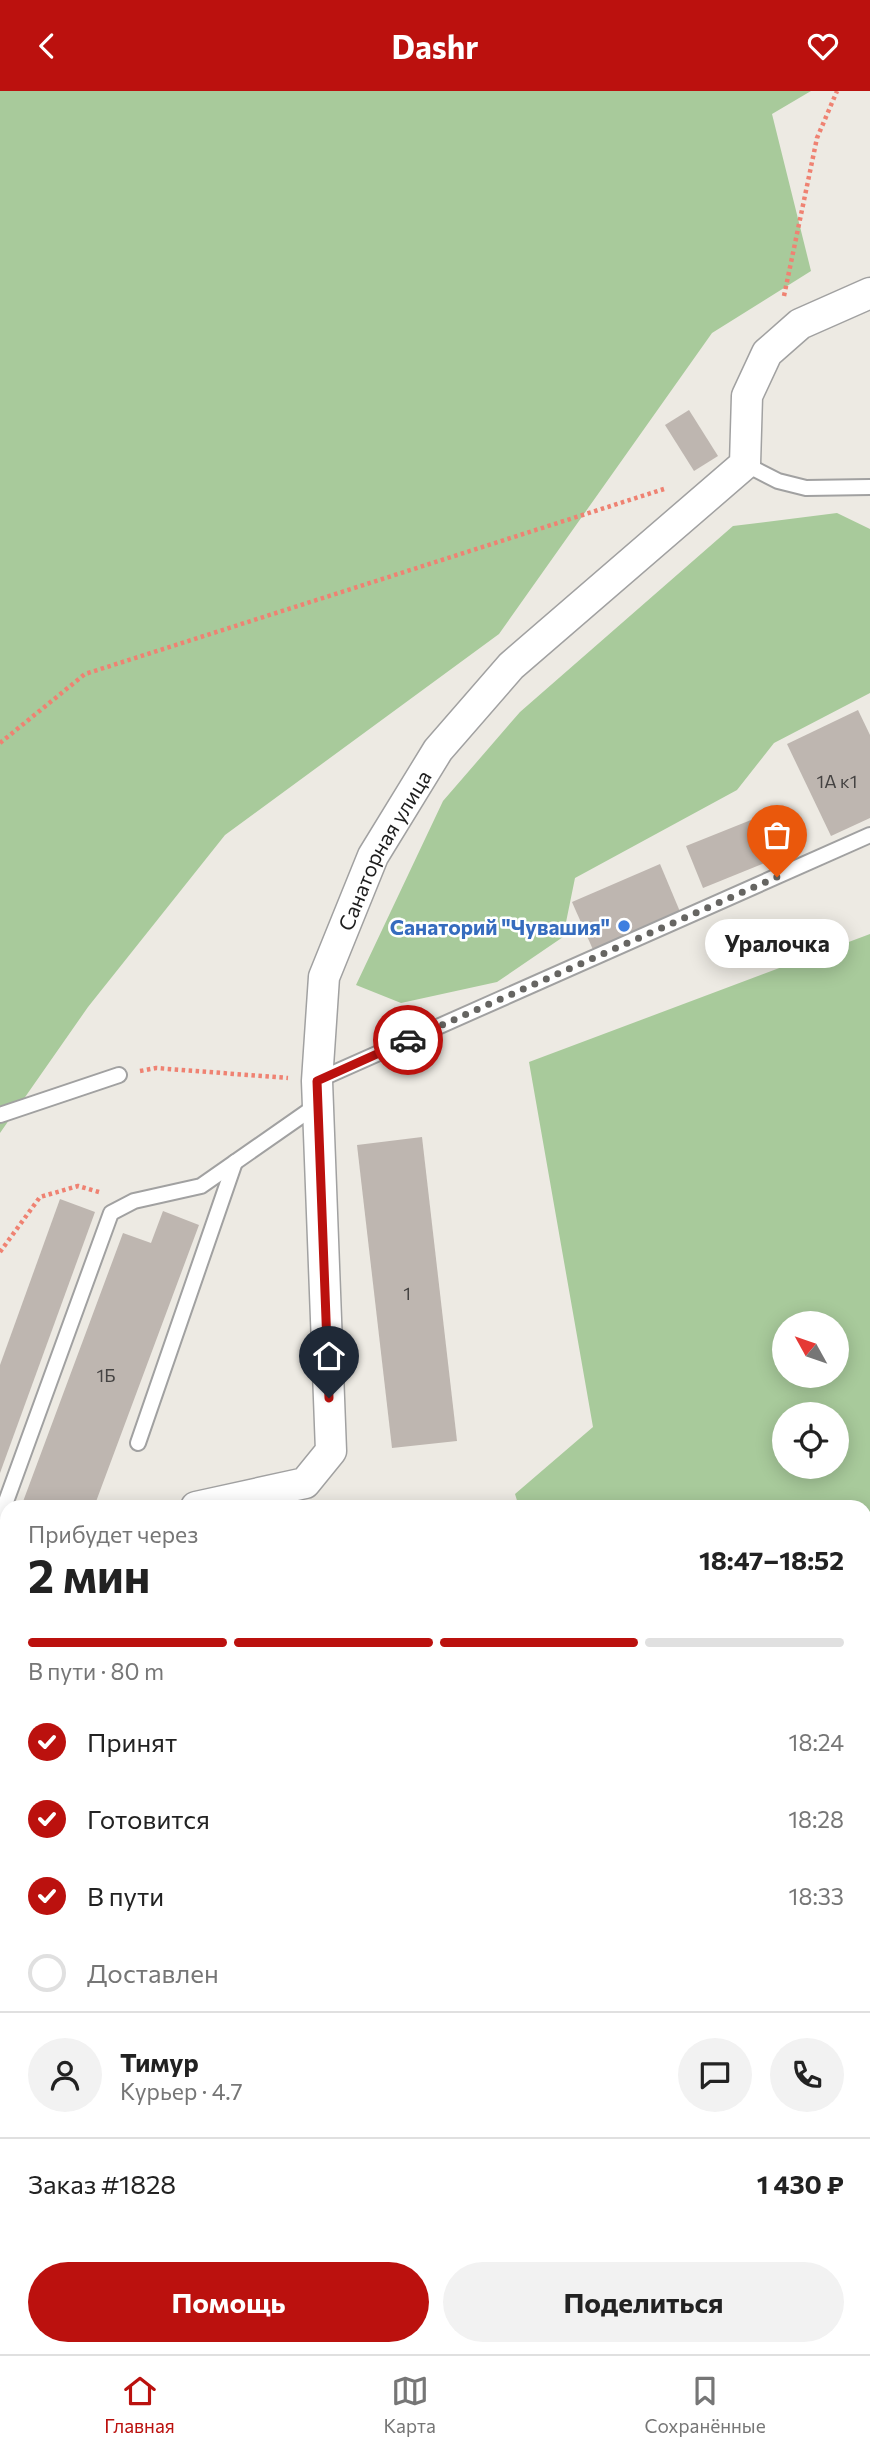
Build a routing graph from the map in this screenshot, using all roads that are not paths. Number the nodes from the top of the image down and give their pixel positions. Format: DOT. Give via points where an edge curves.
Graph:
graph roads {
  1 [pos="870,293"];
  2 [pos="745,464"];
  3 [pos="870,487"];
  4 [pos="870,835"];
  5 [pos="119,1075"];
  6 [pos="317,1093"];
  7 [pos="0,1115"];
  8 [pos="235,1163"];
  9 [pos="138,1443"];
  10 [pos="7,1500"];
  11 [pos="228,1500"];
  1 -- 2 [label="street" via="800,324 767,353 747,396"];
  2 -- 3 [label="lane" via="778,481 806,488"];
  2 -- 6 [label="street, Санаторная улица" via="511,666 438,750 373,856 324,977"];
  4 -- 6 [label="lane"];
  5 -- 7 [label="lane"];
  6 -- 8 [label="lane"];
  6 -- 11 [label="street, Санаторная улица" via="331,1451 306,1483"];
  8 -- 9 [label="lane"];
  8 -- 10 [label="lane" via="201,1187 134,1201 111,1213"];
}
